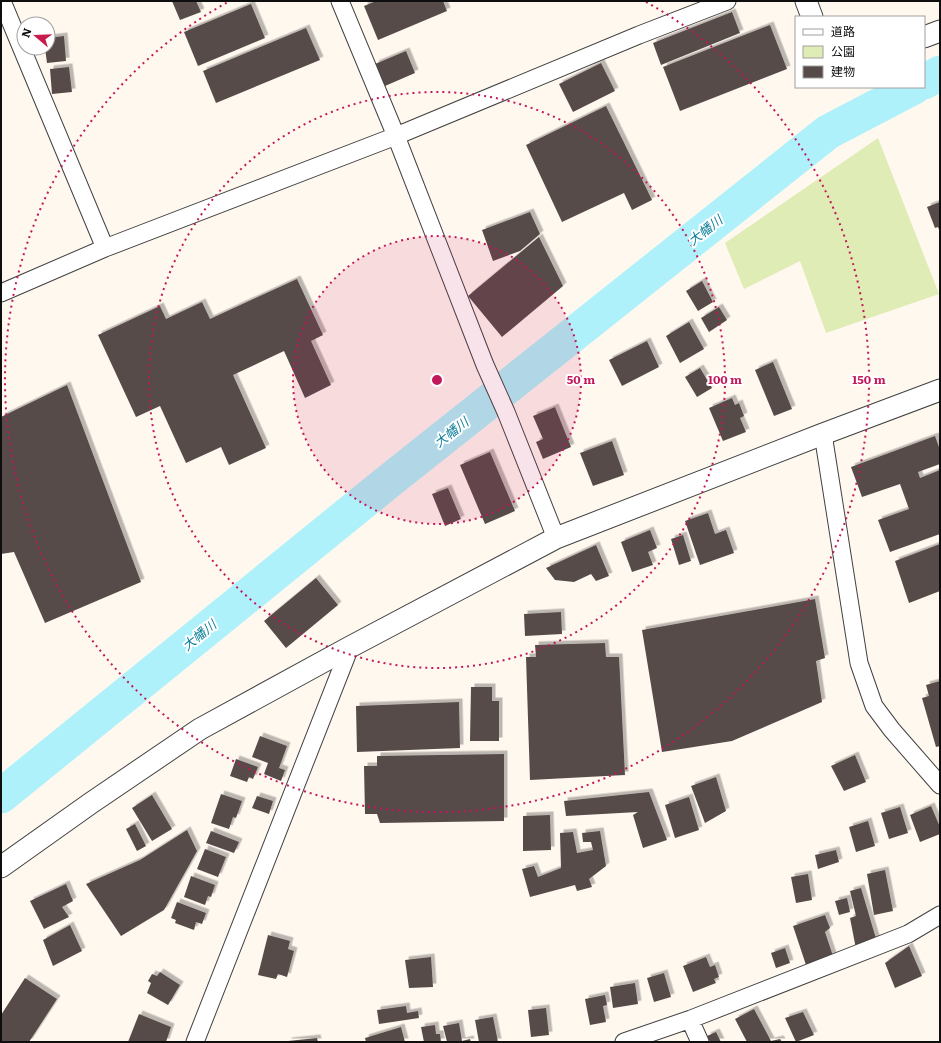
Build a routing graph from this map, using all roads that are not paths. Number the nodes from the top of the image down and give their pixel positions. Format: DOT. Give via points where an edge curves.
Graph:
graph roads {
  1 [pos="2,1"];
  2 [pos="340,1"];
  3 [pos="727,1"];
  4 [pos="806,1"];
  5 [pos="812,16"];
  6 [pos="940,30"];
  7 [pos="925,38"];
  8 [pos="396,136"];
  9 [pos="104,248"];
  10 [pos="1,293"];
  11 [pos="940,390"];
  12 [pos="823,434"];
  13 [pos="556,538"];
  14 [pos="350,647"];
  15 [pos="940,785"];
  16 [pos="1,867"];
  17 [pos="940,915"];
  18 [pos="690,1020"];
  19 [pos="195,1042"];
  20 [pos="624,1042"];
  21 [pos="700,1042"];
  1 -- 9 [label="street"];
  2 -- 8 [label="street"];
  3 -- 8 [label="street"];
  4 -- 5 [label="street"];
  6 -- 7 [label="street"];
  8 -- 9 [label="street"];
  8 -- 13 [label="street"];
  9 -- 10 [label="street"];
  11 -- 12 [label="street"];
  12 -- 13 [label="street"];
  12 -- 15 [label="street" via="859,663 874,706"];
  13 -- 14 [label="street"];
  14 -- 16 [label="street" via="200,729"];
  14 -- 19 [label="street"];
  17 -- 18 [label="street" via="908,934"];
  18 -- 20 [label="street"];
  18 -- 21 [label="street"];
}
